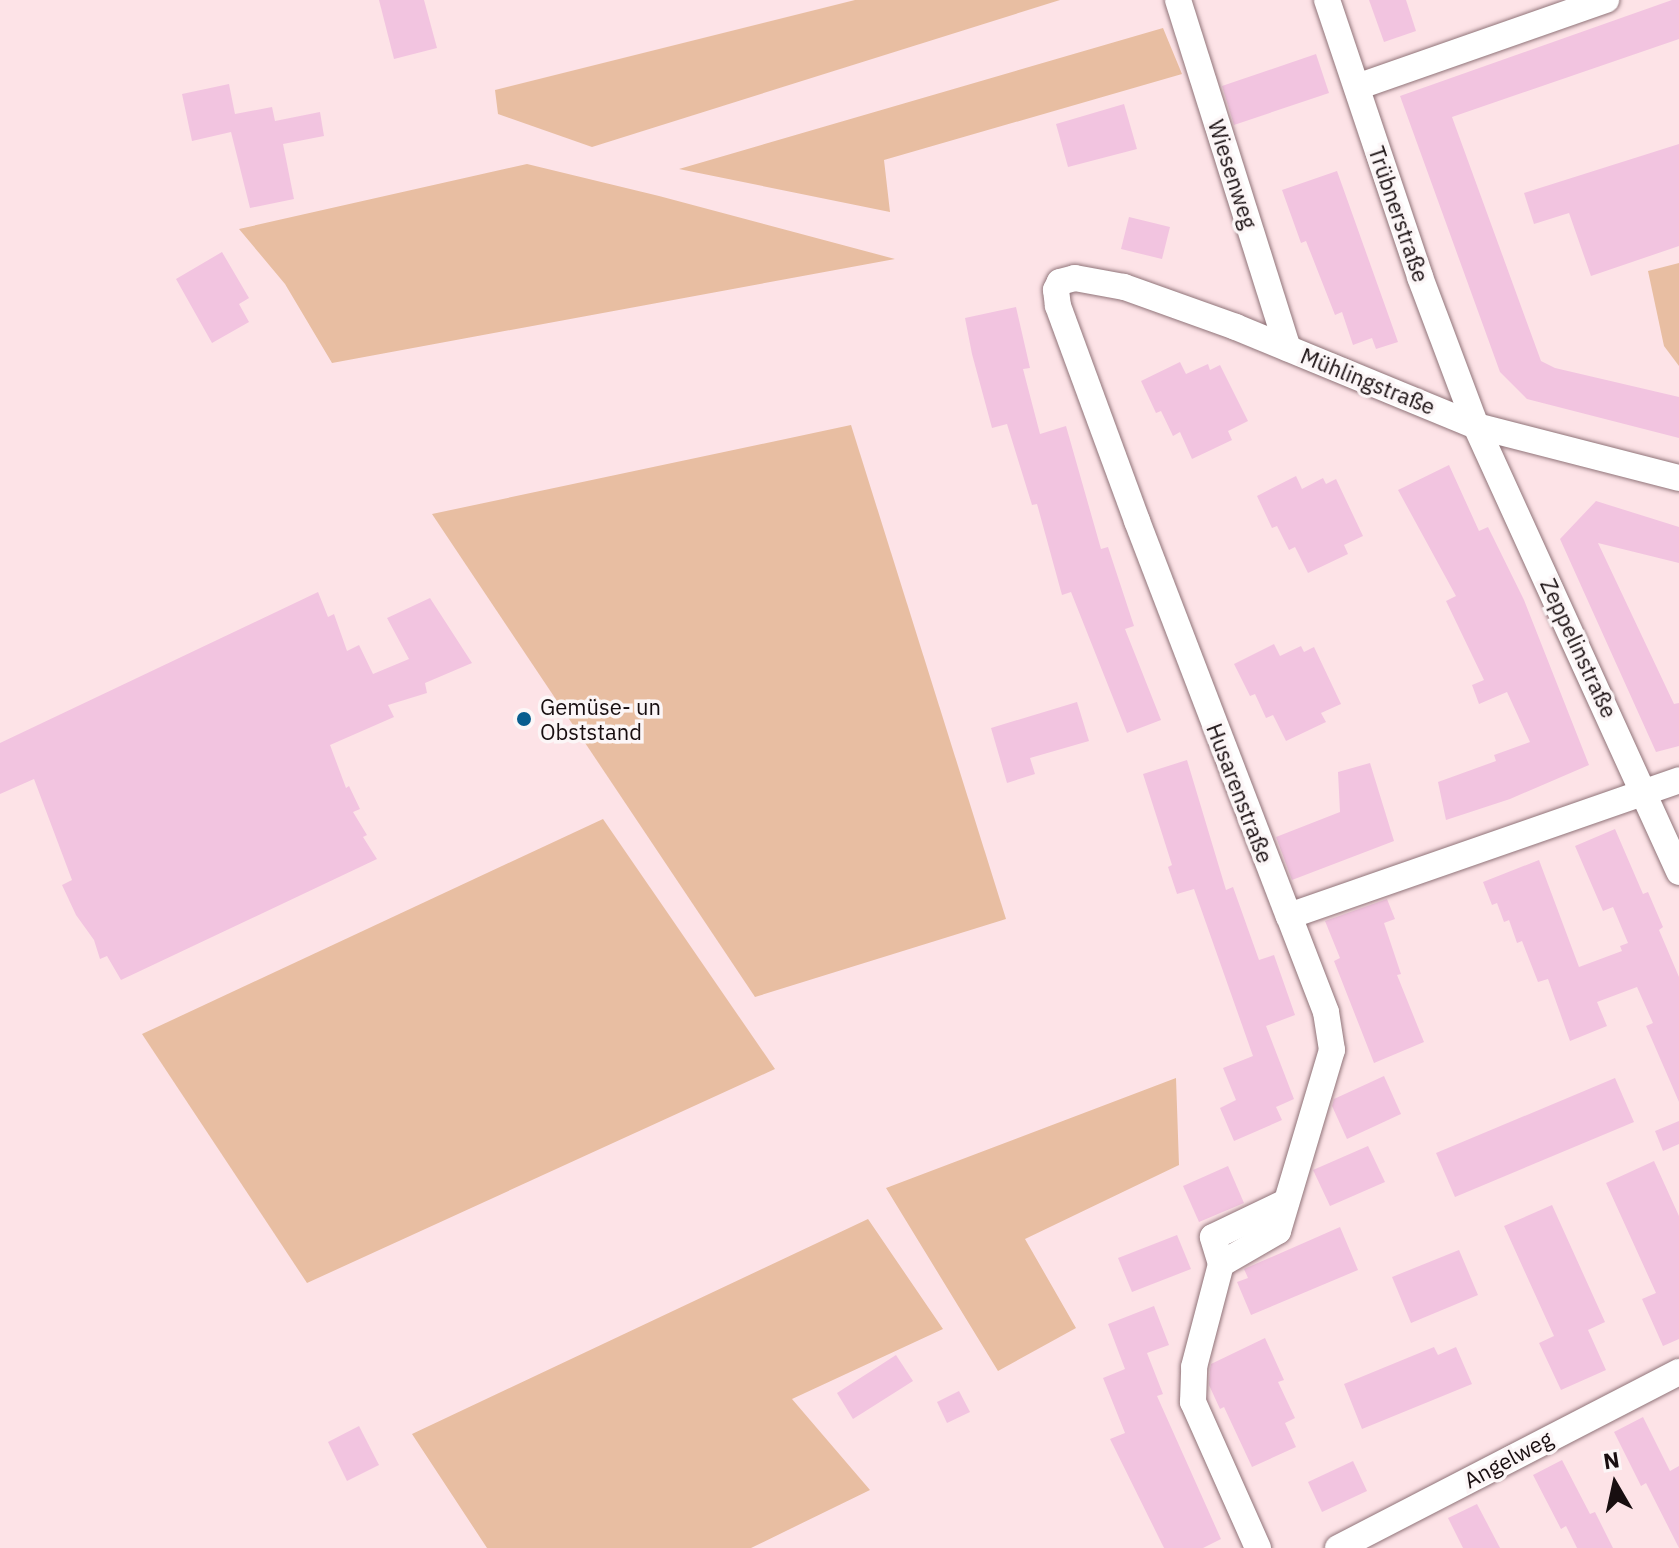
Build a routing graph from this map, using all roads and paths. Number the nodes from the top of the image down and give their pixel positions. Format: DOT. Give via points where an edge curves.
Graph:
graph roads {
  1 [pos="1178,0"];
  2 [pos="1327,0"];
  3 [pos="1606,0"];
  4 [pos="1357,87"];
  5 [pos="1060,282"];
  6 [pos="1288,348"];
  7 [pos="1476,426"];
  8 [pos="1679,478"];
  9 [pos="1679,780"];
  10 [pos="1644,790"];
  11 [pos="1679,872"];
  12 [pos="1289,916"];
  13 [pos="1676,1383"];
  14 [pos="1258,1548"];
  15 [pos="1338,1548"];
  1 -- 6 [label="street, Wiesenweg"];
  2 -- 4 [label="street, Trübnerstraße"];
  3 -- 4 [label="street"];
  4 -- 7 [label="street, Trübnerstraße"];
  5 -- 6 [label="street, Mühlingstraße" via="1085,278 1124,287"];
  5 -- 12 [label="street, Husarenstraße" via="1058,306"];
  6 -- 7 [label="street, Mühlingstraße"];
  7 -- 8 [label="street, Mühlingstraße"];
  7 -- 10 [label="street, Zeppelinstraße"];
  9 -- 10 [label="street"];
  10 -- 11 [label="street, Zeppelinstraße"];
  10 -- 12 [label="street"];
  12 -- 14 [label="street, Husarenstraße" via="1326,1012 1332,1050 1278,1231 1221,1264 1194,1367 1193,1402"];
  13 -- 15 [label="street, Angelweg"];
}
